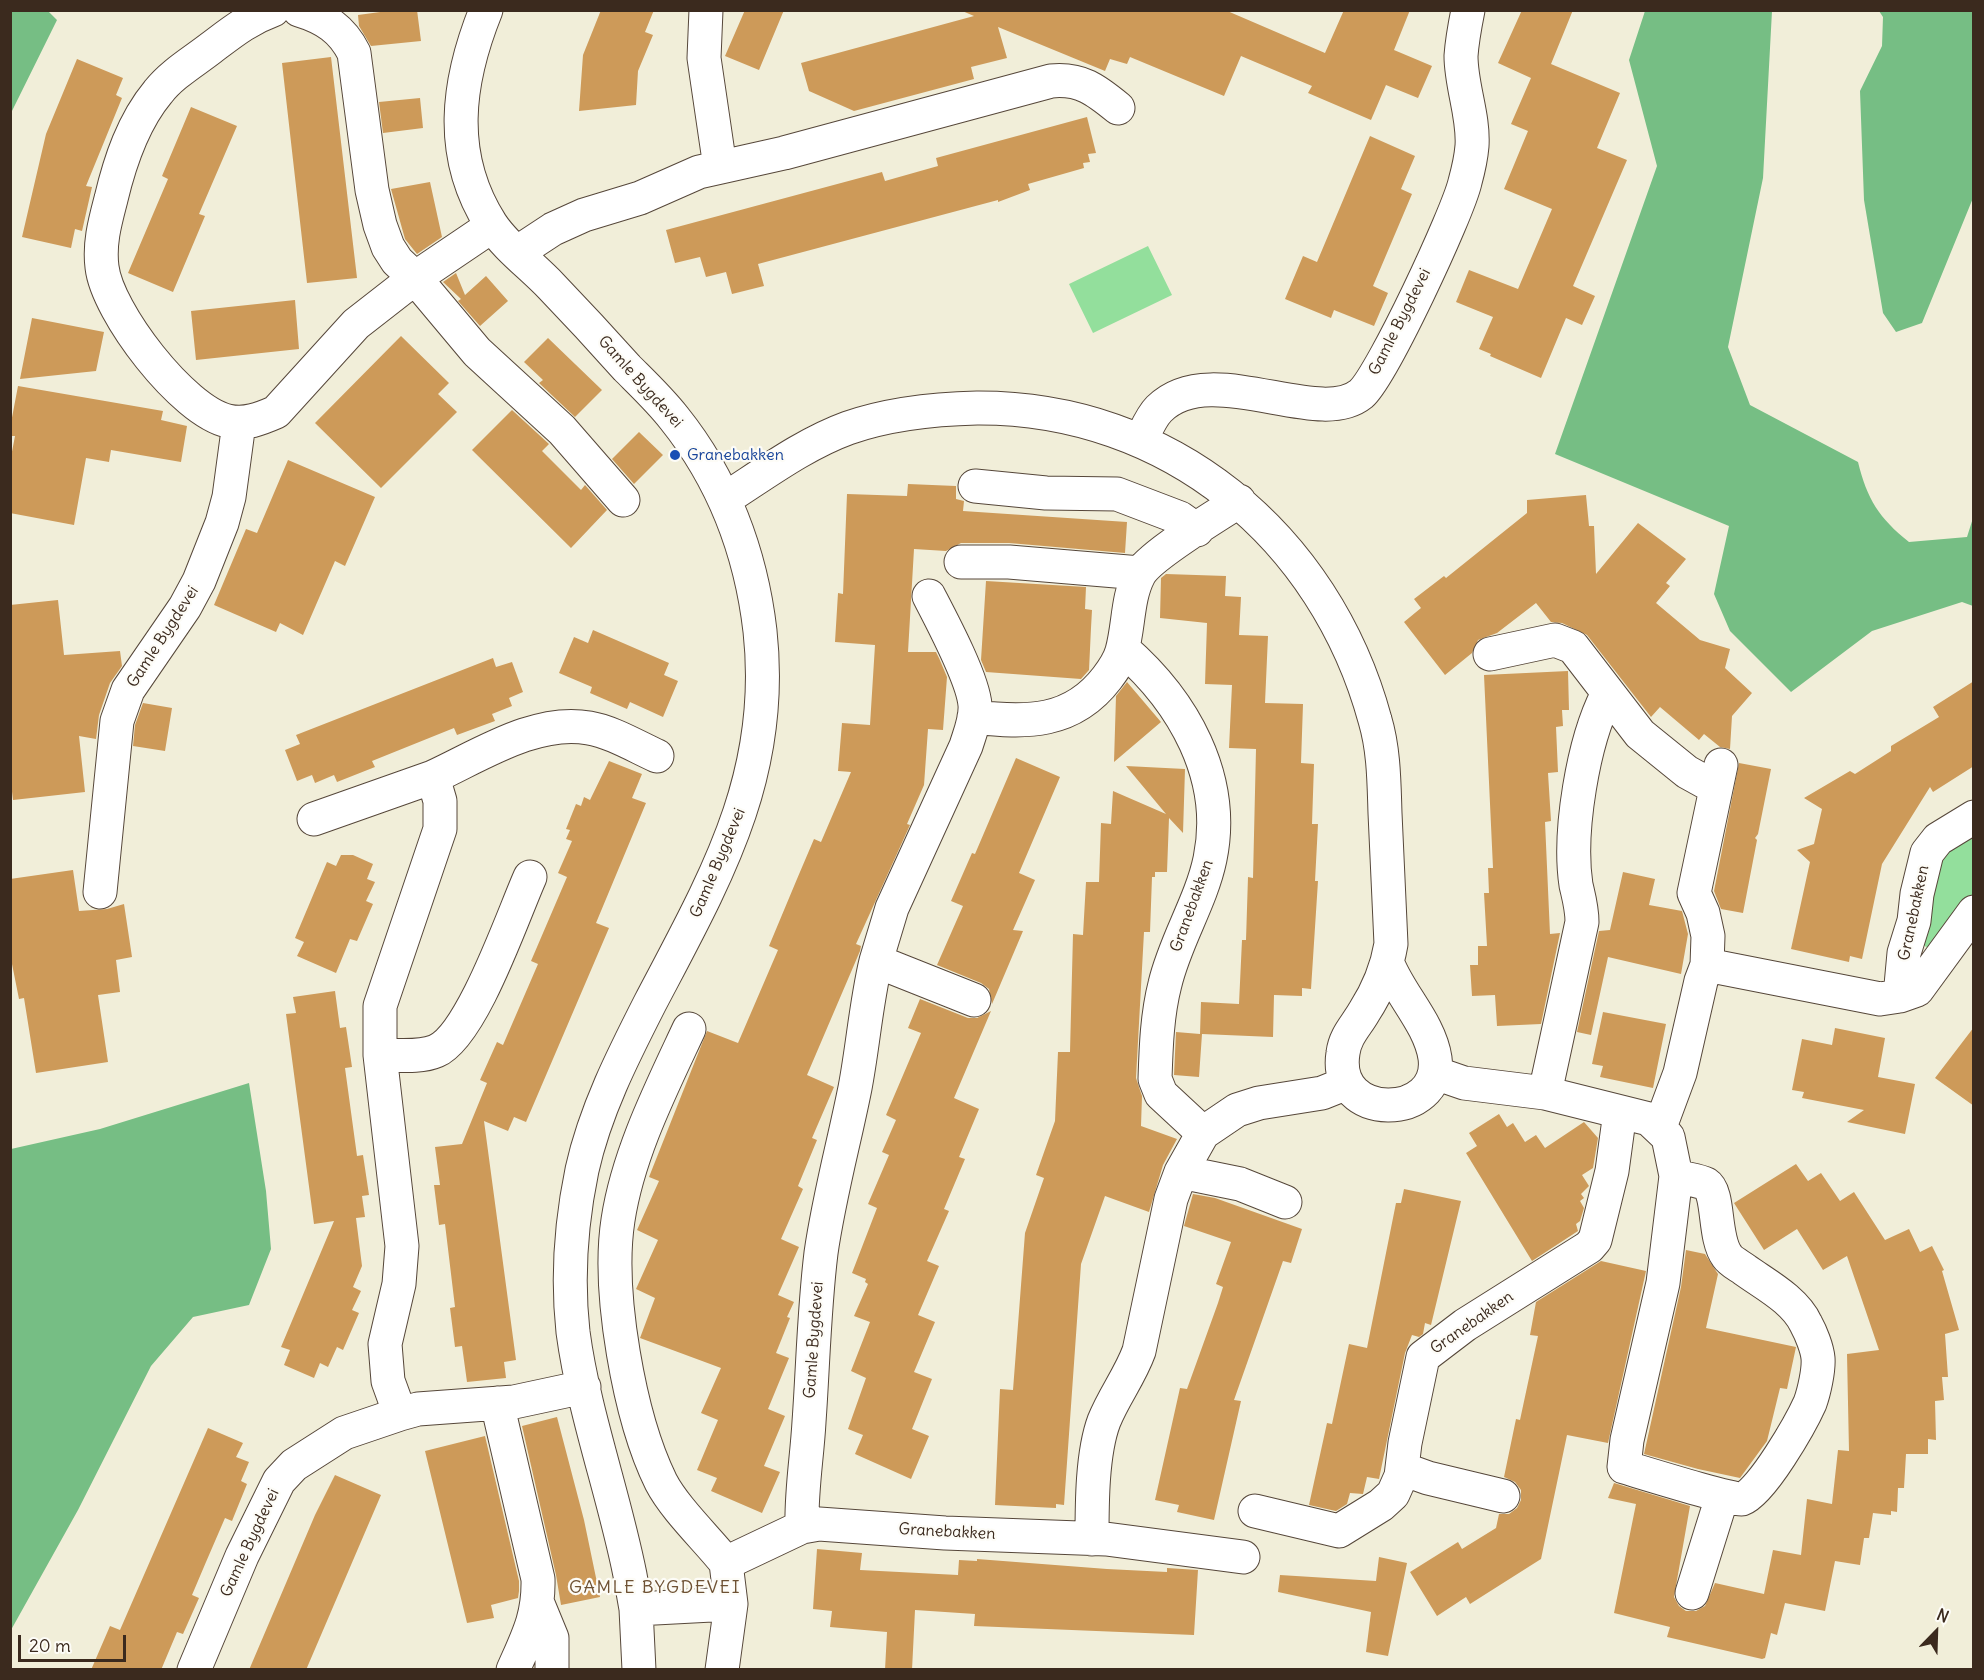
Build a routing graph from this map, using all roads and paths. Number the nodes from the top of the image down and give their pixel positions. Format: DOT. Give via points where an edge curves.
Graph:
graph roads {
  1 [pos="273,10"];
  2 [pos="299,10"];
  3 [pos="486,10"];
  4 [pos="706,10"];
  5 [pos="1468,10"];
  6 [pos="1118,108"];
  7 [pos="720,166"];
  8 [pos="492,226"];
  9 [pos="518,252"];
  10 [pos="416,278"];
  11 [pos="239,423"];
  12 [pos="1141,440"];
  13 [pos="975,486"];
  14 [pos="725,499"];
  15 [pos="623,500"];
  16 [pos="1239,501"];
  17 [pos="1197,530"];
  18 [pos="961,562"];
  19 [pos="1140,573"];
  20 [pos="929,596"];
  21 [pos="1123,650"];
  22 [pos="1490,654"];
  23 [pos="1607,695"];
  24 [pos="974,717"];
  25 [pos="657,756"];
  26 [pos="433,777"];
  27 [pos="1974,817"];
  28 [pos="314,819"];
  29 [pos="530,877"];
  30 [pos="100,892"];
  31 [pos="1972,918"];
  32 [pos="876,962"];
  33 [pos="1388,964"];
  34 [pos="1707,965"];
  35 [pos="1900,996"];
  36 [pos="974,1000"];
  37 [pos="689,1029"];
  38 [pos="380,1055"];
  39 [pos="1435,1073"];
  40 [pos="1347,1083"];
  41 [pos="1545,1093"];
  42 [pos="601,1108"];
  43 [pos="1620,1112"];
  44 [pos="647,1126"];
  45 [pos="1660,1127"];
  46 [pos="1203,1133"];
  47 [pos="1180,1172"];
  48 [pos="1676,1176"];
  49 [pos="1285,1202"];
  50 [pos="584,1387"];
  51 [pos="497,1403"];
  52 [pos="400,1414"];
  53 [pos="1402,1469"];
  54 [pos="1503,1496"];
  55 [pos="1722,1497"];
  56 [pos="1255,1510"];
  57 [pos="802,1527"];
  58 [pos="1092,1539"];
  59 [pos="1243,1557"];
  60 [pos="726,1563"];
  61 [pos="1692,1593"];
  62 [pos="538,1604"];
  63 [pos="731,1604"];
  64 [pos="636,1609"];
  65 [pos="194,1670"];
  66 [pos="513,1670"];
  67 [pos="552,1670"];
  68 [pos="639,1670"];
  69 [pos="722,1670"];
  1 -- 11 [label="street" via="235,28 159,91 125,151 102,232 106,287 141,344 191,400 209,414"];
  2 -- 10 [label="street" via="333,25 354,53 380,225 397,261"];
  3 -- 8 [label="street, Gamle Bygdevei" via="462,81 460,126 467,168"];
  4 -- 7 [label="street" via="704,58"];
  5 -- 12 [label="street, Gamle Bygdevei" via="1461,56 1473,145 1465,184 1406,316 1360,394 1336,404 1317,405 1266,394 1184,392 1157,411"];
  6 -- 7 [label="street" via="1081,83 1052,81 784,153"];
  7 -- 9 [label="street" via="640,198 584,214"];
  8 -- 9 [label="street, Gamle Bygdevei"];
  8 -- 10 [label="street"];
  9 -- 14 [label="street, Gamle Bygdevei" via="672,414 701,454"];
  10 -- 11 [label="street" via="356,324 276,412"];
  10 -- 15 [label="street" via="477,352 562,430"];
  11 -- 30 [label="street, Gamle Bygdevei" via="229,497 199,581 128,690 117,721"];
  12 -- 14 [label="street" via="1051,413 1011,408 944,409 848,428 814,444"];
  12 -- 16 [label="street" via="1197,471"];
  13 -- 17 [label="street" via="1117,494 1180,518"];
  14 -- 42 [label="street, Gamle Bygdevei" via="747,565 760,630 762,699 755,760 726,853 629,1044"];
  16 -- 17 [label="street"];
  16 -- 33 [label="street" via="1276,537 1323,599 1359,669 1372,708 1383,772 1391,944"];
  17 -- 19 [label="street"];
  18 -- 19 [label="street"];
  19 -- 21 [label="street"];
  20 -- 24 [label="street" via="971,687"];
  21 -- 24 [label="street" via="1118,664 1096,693 1078,706 1055,716 1024,720"];
  21 -- 46 [label="street, Granebakken" via="1149,671 1179,711 1207,775 1212,830 1210,859 1165,984 1155,1079 1161,1094"];
  22 -- 23 [label="street" via="1565,641"];
  23 -- 34 [label="street" via="1662,754 1719,776 1694,893 1708,936"];
  23 -- 41 [label="street" via="1596,718 1576,810 1576,885 1582,903 1582,922"];
  24 -- 32 [label="street" via="966,746 892,908"];
  25 -- 26 [label="street" via="615,736 568,725 521,737"];
  26 -- 28 [label="street"];
  26 -- 38 [label="street" via="440,801 440,829 380,1006"];
  27 -- 35 [label="street, Granebakken" via="1938,839 1927,853 1904,953"];
  29 -- 38 [label="street" via="479,996 458,1033 437,1051"];
  31 -- 35 [label="street, Granebakken" via="1917,990"];
  32 -- 36 [label="street"];
  32 -- 57 [label="street, Gamle Bygdevei" via="821,1253 801,1489"];
  33 -- 39 [label="street" via="1428,1035"];
  33 -- 40 [label="street" via="1365,1011 1348,1035 1343,1053"];
  34 -- 35 [label="street" via="1754,985 1880,999"];
  34 -- 45 [label="street" via="1680,1073"];
  37 -- 44 [label="street"];
  38 -- 52 [label="street" via="402,1246 399,1284 385,1344 387,1381"];
  39 -- 40 [label="street" via="1416,1098 1394,1106 1377,1106 1363,1100"];
  39 -- 41 [label="street" via="1464,1083"];
  40 -- 46 [label="street" via="1322,1093 1237,1110"];
  41 -- 43 [label="street"];
  42 -- 44 [label="street"];
  42 -- 50 [label="street, Gamle Bygdevei" via="583,1165 571,1235 571,1302"];
  43 -- 45 [label="street" via="1650,1119"];
  43 -- 53 [label="street, Granebakken" via="1612,1172 1595,1239 1423,1357"];
  44 -- 60 [label="street" via="628,1177 618,1221 617,1303 630,1391 662,1483"];
  45 -- 48 [label="street" via="1668,1137"];
  46 -- 47 [label="street"];
  47 -- 49 [label="street" via="1240,1184"];
  47 -- 58 [label="street" via="1139,1351 1103,1424"];
  48 -- 55 [label="street" via="1663,1283 1624,1467"];
  48 -- 55 [label="street" via="1706,1184 1712,1190 1719,1240 1728,1258 1789,1301 1806,1322 1818,1358 1810,1401 1781,1456 1751,1494 1741,1500"];
  50 -- 51 [label="street, Gamle Bygdevei"];
  50 -- 64 [label="street, Gamle Bygdevei"];
  51 -- 52 [label="street, Gamle Bygdevei"];
  51 -- 62 [label="street" via="538,1579"];
  52 -- 65 [label="street, Gamle Bygdevei" via="345,1432 294,1465 279,1481"];
  53 -- 54 [label="street"];
  53 -- 56 [label="street, Granebakken" via="1393,1494 1339,1531"];
  55 -- 61 [label="street"];
  57 -- 58 [label="street, Granebakken" via="819,1524"];
  57 -- 60 [label="street"];
  58 -- 59 [label="street, Granebakken"];
  60 -- 63 [label="street"];
  62 -- 66 [label="street"];
  62 -- 67 [label="street" via="552,1638"];
  63 -- 64 [label="street"];
  63 -- 69 [label="street"];
  64 -- 68 [label="street, Gamle Bygdevei"];
}
